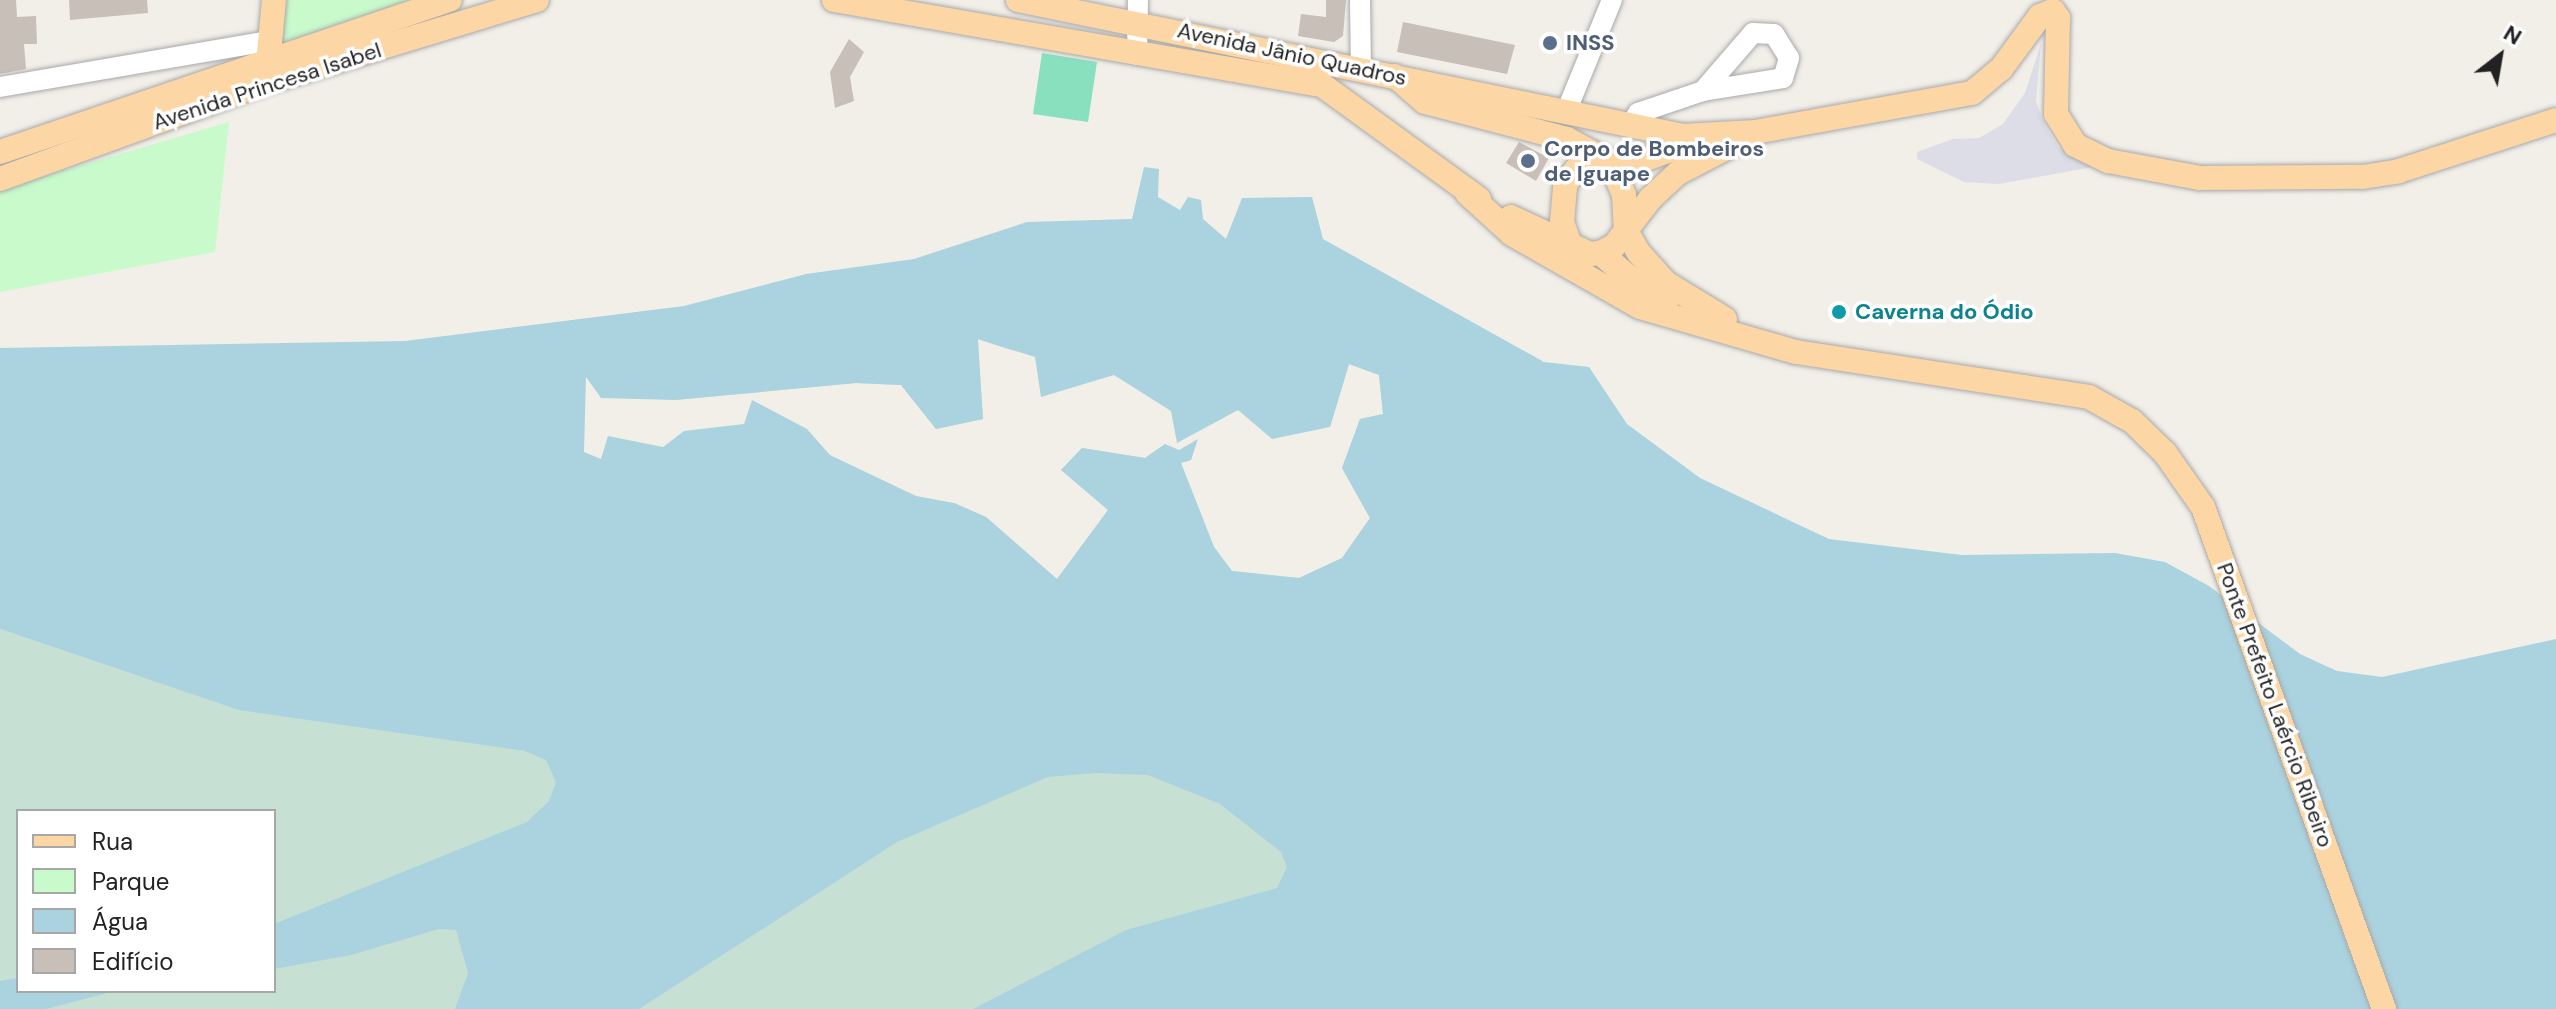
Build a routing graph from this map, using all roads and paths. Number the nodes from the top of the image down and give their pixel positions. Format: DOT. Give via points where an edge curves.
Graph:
graph roads {
  1 [pos="274,0"];
  2 [pos="450,0"];
  3 [pos="537,0"];
  4 [pos="834,0"];
  5 [pos="1018,0"];
  6 [pos="1360,0"];
  7 [pos="1612,0"];
  8 [pos="893,6"];
  9 [pos="1138,12"];
  10 [pos="1205,35"];
  11 [pos="1137,55"];
  12 [pos="267,61"];
  13 [pos="1202,67"];
  14 [pos="1361,69"];
  15 [pos="1393,75"];
  16 [pos="0,87"];
  17 [pos="1703,91"];
  18 [pos="1566,112"];
  19 [pos="2556,120"];
  20 [pos="1631,125"];
  21 [pos="1755,132"];
  22 [pos="1720,133"];
  23 [pos="1567,139"];
  24 [pos="0,152"];
  25 [pos="1648,156"];
  26 [pos="1608,163"];
  27 [pos="0,179"];
  28 [pos="1467,193"];
  29 [pos="1650,199"];
  30 [pos="1626,230"];
  31 [pos="1570,245"];
  32 [pos="1600,253"];
  33 [pos="1685,319"];
  34 [pos="1796,352"];
  35 [pos="2384,1009"];
  1 -- 12 [label="main road"];
  2 -- 12 [label="main road, Avenida Princesa Isabel"];
  3 -- 12 [label="main road, Avenida Princesa Isabel"];
  4 -- 8 [label="main road, Avenida Jânio Quadros"];
  5 -- 9 [label="main road, Avenida Jânio Quadros"];
  6 -- 14 [label="street"];
  7 -- 18 [label="street"];
  8 -- 11 [label="main road, Avenida Jânio Quadros"];
  9 -- 10 [label="main road, Avenida Jânio Quadros"];
  9 -- 11 [label="street"];
  10 -- 13 [label="main road"];
  10 -- 14 [label="main road, Avenida Jânio Quadros"];
  11 -- 13 [label="main road, Avenida Jânio Quadros"];
  12 -- 16 [label="street"];
  12 -- 24 [label="main road, Avenida Princesa Isabel"];
  12 -- 27 [label="main road, Avenida Princesa Isabel"];
  13 -- 28 [label="main road, Avenida Jânio Quadros" via="1294,78 1343,96"];
  14 -- 15 [label="main road, Avenida Jânio Quadros"];
  15 -- 18 [label="main road, Avenida Jânio Quadros"];
  15 -- 23 [label="main road" via="1425,102"];
  17 -- 20 [label="street" via="1638,113"];
  18 -- 20 [label="main road, Avenida Jânio Quadros"];
  19 -- 21 [label="main road" via="2436,162 2363,177 2200,178 2108,161 2075,145 2062,130 2054,96 2058,18 2048,11 2001,69 1972,93"];
  20 -- 22 [label="main road, Avenida Jânio Quadros" via="1683,136"];
  20 -- 25 [label="main road"];
  21 -- 22 [label="main road"];
  21 -- 29 [label="main road" via="1678,173"];
  22 -- 25 [label="main road"];
  23 -- 25 [label="main road"];
  23 -- 26 [label="main road"];
  25 -- 26 [label="main road"];
  25 -- 29 [label="main road"];
  26 -- 30 [label="main road"];
  26 -- 31 [label="main road" via="1588,155 1565,184 1562,222"];
  28 -- 31 [label="main road"];
  28 -- 33 [label="main road" via="1512,234 1597,287"];
  29 -- 30 [label="main road"];
  30 -- 32 [label="main road" via="1614,246"];
  30 -- 34 [label="main road" via="1666,283 1693,303"];
  31 -- 32 [label="main road"];
  32 -- 33 [label="main road"];
  33 -- 34 [label="main road"];
  34 -- 35 [label="main road, Ponte Prefeito Laércio Ribeiro" via="2089,397 2132,421 2165,453 2203,507"];
}
